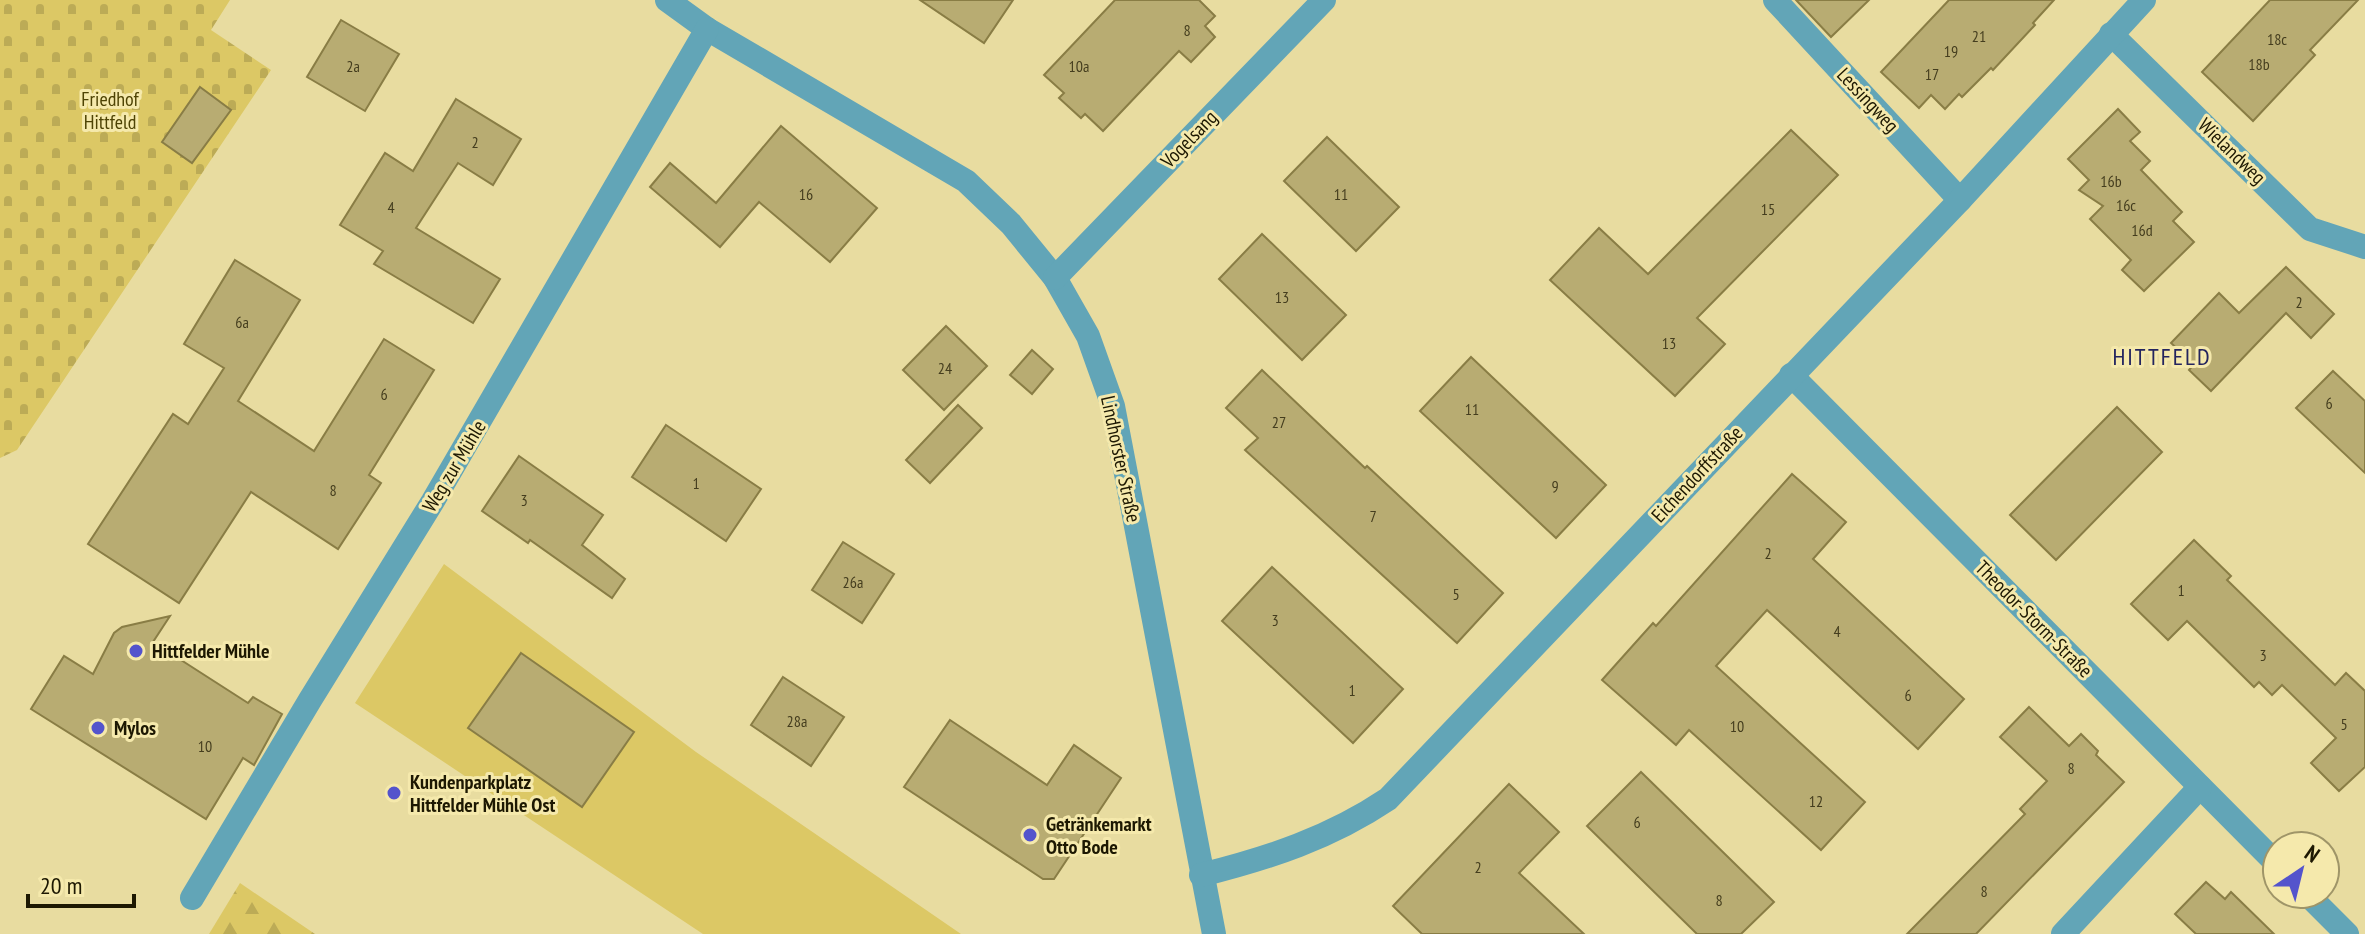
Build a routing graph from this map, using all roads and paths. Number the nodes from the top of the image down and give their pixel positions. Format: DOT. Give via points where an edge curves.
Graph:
graph roads {
  1 [pos="667,0"];
  2 [pos="1324,0"];
  3 [pos="1775,0"];
  4 [pos="2144,0"];
  5 [pos="707,29"];
  6 [pos="2111,34"];
  7 [pos="1960,200"];
  8 [pos="2365,247"];
  9 [pos="1055,278"];
  10 [pos="1791,375"];
  11 [pos="2200,787"];
  12 [pos="2261,848"];
  13 [pos="1201,875"];
  14 [pos="192,898"];
  15 [pos="2323,910"];
  16 [pos="1214,934"];
  17 [pos="2063,934"];
  18 [pos="2347,934"];
  1 -- 5 [label="street, Lindhorster Straße"];
  2 -- 9 [label="street, Vogelsang"];
  3 -- 7 [label="street, Lessingweg"];
  4 -- 6 [label="street, Eichendorffstraße"];
  5 -- 9 [label="street, Lindhorster Straße" via="966,181 1011,224"];
  5 -- 14 [label="street, Weg zur Mühle" via="433,501"];
  6 -- 7 [label="street, Eichendorffstraße"];
  6 -- 8 [label="street, Wielandweg" via="2310,229"];
  7 -- 10 [label="street, Eichendorffstraße"];
  9 -- 13 [label="street, Lindhorster Straße" via="1088,336 1113,406"];
  10 -- 11 [label="street, Theodor-Storm-Straße"];
  10 -- 13 [label="street, Eichendorffstraße" via="1388,799 1353,823 1312,841"];
  11 -- 12 [label="street, Theodor-Storm-Straße"];
  11 -- 17 [label="street"];
  13 -- 16 [label="street, Lindhorster Straße"];
  15 -- 18 [label="street"];
}
